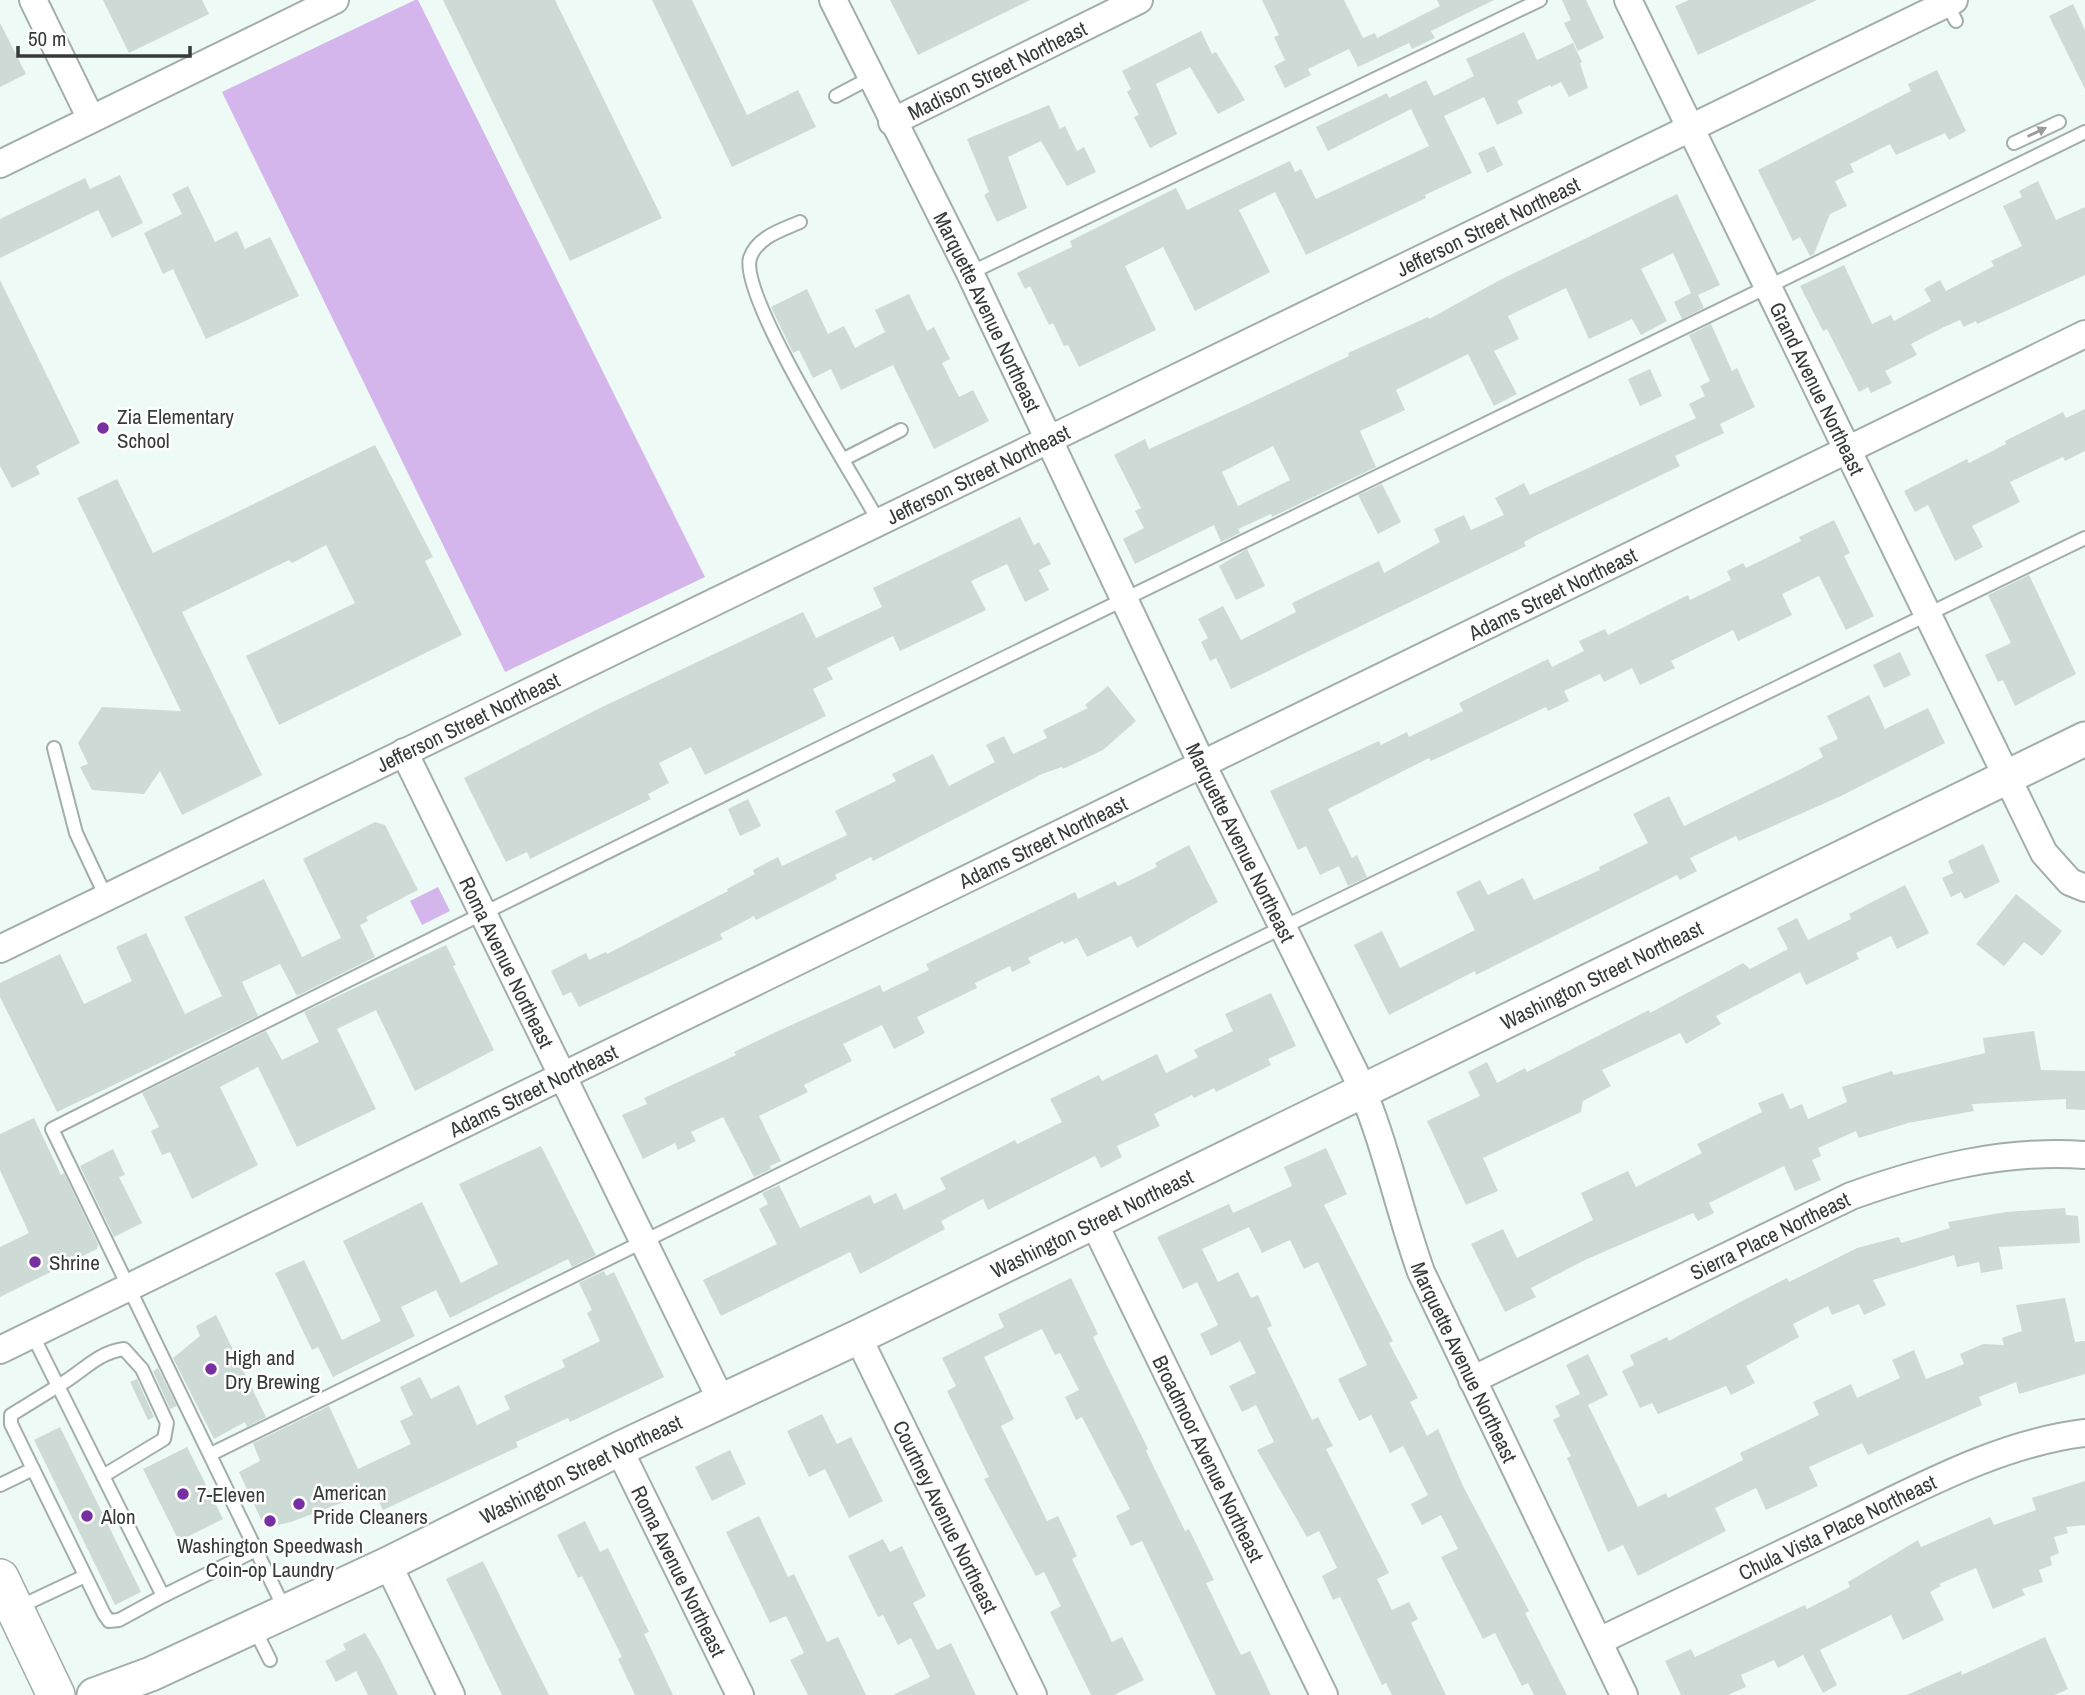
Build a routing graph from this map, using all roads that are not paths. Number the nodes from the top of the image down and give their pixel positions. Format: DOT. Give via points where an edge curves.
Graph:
graph roads {
  1 [pos="33,0"];
  2 [pos="335,0"];
  3 [pos="832,0"];
  4 [pos="1139,0"];
  5 [pos="1540,0"];
  6 [pos="1628,0"];
  7 [pos="1952,8"];
  8 [pos="870,78"];
  9 [pos="836,96"];
  10 [pos="91,119"];
  11 [pos="892,122"];
  12 [pos="2059,122"];
  13 [pos="1691,130"];
  14 [pos="2085,132"];
  15 [pos="2014,143"];
  16 [pos="0,164"];
  17 [pos="800,222"];
  18 [pos="970,273"];
  19 [pos="1767,288"];
  20 [pos="2085,334"];
  21 [pos="901,430"];
  22 [pos="1049,440"];
  23 [pos="1847,450"];
  24 [pos="844,459"];
  25 [pos="879,522"];
  26 [pos="2085,538"];
  27 [pos="1125,601"];
  28 [pos="1927,615"];
  29 [pos="2085,739"];
  30 [pos="54,748"];
  31 [pos="404,752"];
  32 [pos="1202,764"];
  33 [pos="2006,777"];
  34 [pos="2085,888"];
  35 [pos="106,897"];
  36 [pos="482,911"];
  37 [pos="1283,927"];
  38 [pos="0,948"];
  39 [pos="562,1076"];
  40 [pos="1362,1089"];
  41 [pos="2085,1155"];
  42 [pos="1093,1221"];
  43 [pos="643,1241"];
  44 [pos="131,1286"];
  45 [pos="32,1334"];
  46 [pos="858,1337"];
  47 [pos="0,1350"];
  48 [pos="1472,1380"];
  49 [pos="58,1386"];
  50 [pos="721,1400"];
  51 [pos="2085,1433"];
  52 [pos="619,1449"];
  53 [pos="211,1454"];
  54 [pos="33,1469"];
  55 [pos="103,1476"];
  56 [pos="0,1485"];
  57 [pos="256,1550"];
  58 [pos="388,1564"];
  59 [pos="85,1576"];
  60 [pos="8,1594"];
  61 [pos="163,1596"];
  62 [pos="286,1612"];
  63 [pos="254,1627"];
  64 [pos="1599,1641"];
  65 [pos="270,1660"];
  66 [pos="56,1695"];
  67 [pos="94,1695"];
  68 [pos="451,1695"];
  69 [pos="740,1695"];
  70 [pos="1033,1695"];
  71 [pos="1324,1695"];
  72 [pos="1624,1695"];
  1 -- 10 [label="street"];
  2 -- 10 [label="street"];
  3 -- 8 [label="street, Marquette Avenue Northeast"];
  4 -- 11 [label="street, Madison Street Northeast"];
  5 -- 18 [label="lane"];
  6 -- 13 [label="street, Grand Avenue Northeast"];
  7 -- 13 [label="street, Jefferson Street Northeast"];
  8 -- 9 [label="lane"];
  8 -- 11 [label="street, Marquette Avenue Northeast"];
  10 -- 16 [label="street"];
  11 -- 18 [label="street, Marquette Avenue Northeast"];
  15 -- 12 [label="lane, one-way"];
  13 -- 19 [label="street, Grand Avenue Northeast"];
  13 -- 22 [label="street, Jefferson Street Northeast"];
  14 -- 19 [label="lane"];
  17 -- 24 [label="lane" via="763,240 751,256 748,272 756,298"];
  18 -- 22 [label="street, Marquette Avenue Northeast"];
  19 -- 23 [label="street, Grand Avenue Northeast"];
  19 -- 27 [label="lane"];
  20 -- 23 [label="street, Adams Street Northeast"];
  21 -- 24 [label="lane"];
  22 -- 25 [label="street, Jefferson Street Northeast"];
  22 -- 27 [label="street, Marquette Avenue Northeast"];
  23 -- 28 [label="street, Grand Avenue Northeast"];
  23 -- 32 [label="street, Adams Street Northeast"];
  24 -- 25 [label="lane"];
  25 -- 31 [label="street, Jefferson Street Northeast"];
  26 -- 28 [label="lane"];
  27 -- 32 [label="street, Marquette Avenue Northeast"];
  27 -- 36 [label="lane"];
  28 -- 33 [label="street, Grand Avenue Northeast"];
  28 -- 37 [label="lane"];
  29 -- 33 [label="street, Washington Street Northeast"];
  30 -- 35 [label="lane" via="76,833"];
  31 -- 35 [label="street, Jefferson Street Northeast"];
  31 -- 36 [label="street, Roma Avenue Northeast"];
  32 -- 37 [label="street, Marquette Avenue Northeast"];
  32 -- 39 [label="street, Adams Street Northeast"];
  33 -- 34 [label="street, Grand Avenue Northeast" via="2044,853 2070,882"];
  33 -- 40 [label="street, Washington Street Northeast"];
  35 -- 38 [label="street, Jefferson Street Northeast"];
  36 -- 39 [label="street, Roma Avenue Northeast"];
  36 -- 44 [label="lane" via="52,1129"];
  37 -- 40 [label="street, Marquette Avenue Northeast"];
  37 -- 43 [label="lane"];
  39 -- 43 [label="street, Roma Avenue Northeast"];
  39 -- 44 [label="street, Adams Street Northeast"];
  40 -- 42 [label="street, Washington Street Northeast"];
  40 -- 48 [label="street, Marquette Avenue Northeast" via="1377,1122 1420,1272"];
  41 -- 48 [label="street, Sierra Place Northeast" via="2021,1155 1960,1164 1851,1196"];
  42 -- 46 [label="street, Washington Street Northeast"];
  42 -- 71 [label="street, Broadmoor Avenue Northeast"];
  43 -- 50 [label="street, Roma Avenue Northeast"];
  43 -- 53 [label="lane"];
  44 -- 45 [label="street, Adams Street Northeast"];
  44 -- 53 [label="lane"];
  45 -- 47 [label="street, Adams Street Northeast"];
  45 -- 49 [label="lane"];
  46 -- 50 [label="street, Washington Street Northeast"];
  46 -- 70 [label="street, Courtney Avenue Northeast"];
  48 -- 64 [label="street, Marquette Avenue Northeast"];
  49 -- 54 [label="lane" via="11,1415"];
  49 -- 55 [label="lane"];
  49 -- 55 [label="lane" via="104,1352 124,1349 142,1369 167,1423 164,1439"];
  50 -- 52 [label="street, Washington Street Northeast"];
  51 -- 64 [label="street, Chula Vista Place Northeast" via="2006,1451 1945,1476"];
  52 -- 58 [label="street, Washington Street Northeast"];
  52 -- 69 [label="street, Roma Avenue Northeast"];
  53 -- 57 [label="lane"];
  54 -- 56 [label="lane"];
  54 -- 59 [label="lane"];
  55 -- 61 [label="lane"];
  57 -- 61 [label="lane"];
  57 -- 62 [label="lane"];
  58 -- 62 [label="street, Washington Street Northeast"];
  58 -- 68 [label="street"];
  59 -- 60 [label="lane"];
  59 -- 61 [label="lane" via="109,1621"];
  60 -- 66 [label="main road"];
  62 -- 63 [label="street, Washington Street Northeast"];
  63 -- 65 [label="lane"];
  63 -- 67 [label="street, Washington Street Northeast"];
  64 -- 72 [label="street, Marquette Avenue Northeast"];
}
